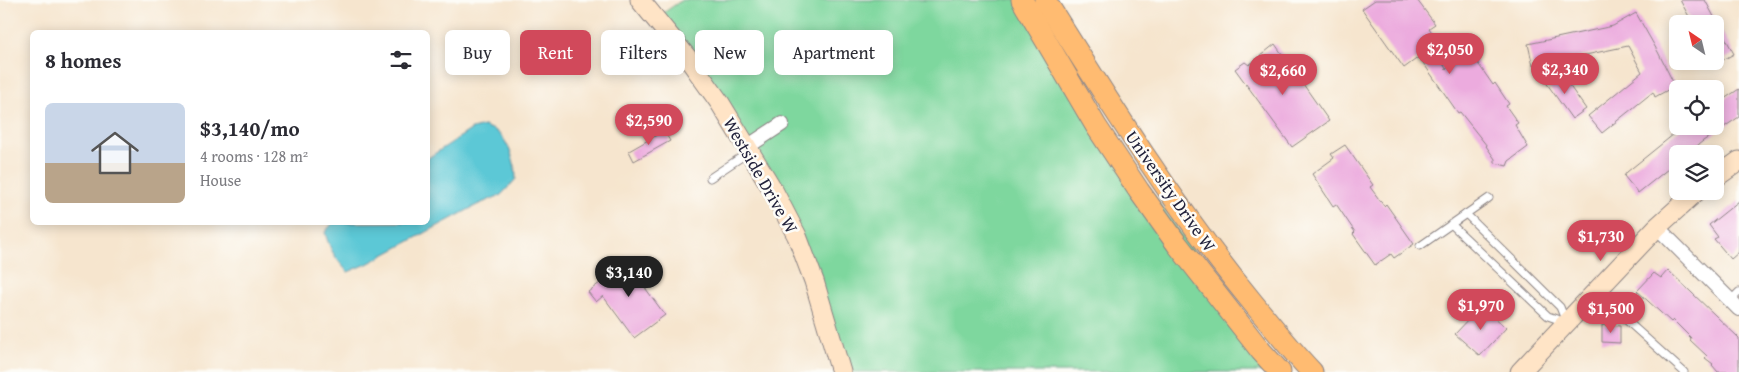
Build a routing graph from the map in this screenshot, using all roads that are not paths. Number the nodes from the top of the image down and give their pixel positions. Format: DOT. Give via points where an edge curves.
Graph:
graph roads {
  1 [pos="640,0"];
  2 [pos="1022,0"];
  3 [pos="1045,0"];
  4 [pos="782,124"];
  5 [pos="748,149"];
  6 [pos="1739,161"];
  7 [pos="1724,172"];
  8 [pos="710,178"];
  9 [pos="1489,198"];
  10 [pos="1687,200"];
  11 [pos="1466,214"];
  12 [pos="1451,224"];
  13 [pos="1657,228"];
  14 [pos="1420,246"];
  15 [pos="1596,292"];
  16 [pos="1736,300"];
  17 [pos="1566,322"];
  18 [pos="1525,366"];
  19 [pos="841,372"];
  20 [pos="1280,372"];
  21 [pos="1312,372"];
  22 [pos="1515,372"];
  23 [pos="1684,372"];
  1 -- 5 [label="street, Westside Drive W" via="690,60"];
  2 -- 20 [label="main road, University Drive W" via="1139,192"];
  3 -- 21 [label="main road, University Drive W" via="1189,220 1235,282"];
  4 -- 5 [label="street"];
  5 -- 8 [label="lane"];
  5 -- 19 [label="street, Westside Drive W" via="797,236"];
  6 -- 7 [label="street"];
  9 -- 11 [label="lane"];
  10 -- 13 [label="street"];
  11 -- 12 [label="lane"];
  11 -- 17 [label="lane" via="1560,307"];
  12 -- 14 [label="lane"];
  12 -- 17 [label="lane" via="1548,316"];
  13 -- 15 [label="street"];
  13 -- 16 [label="street"];
  15 -- 17 [label="street"];
  15 -- 23 [label="lane"];
  17 -- 18 [label="street"];
  18 -- 22 [label="street"];
}
